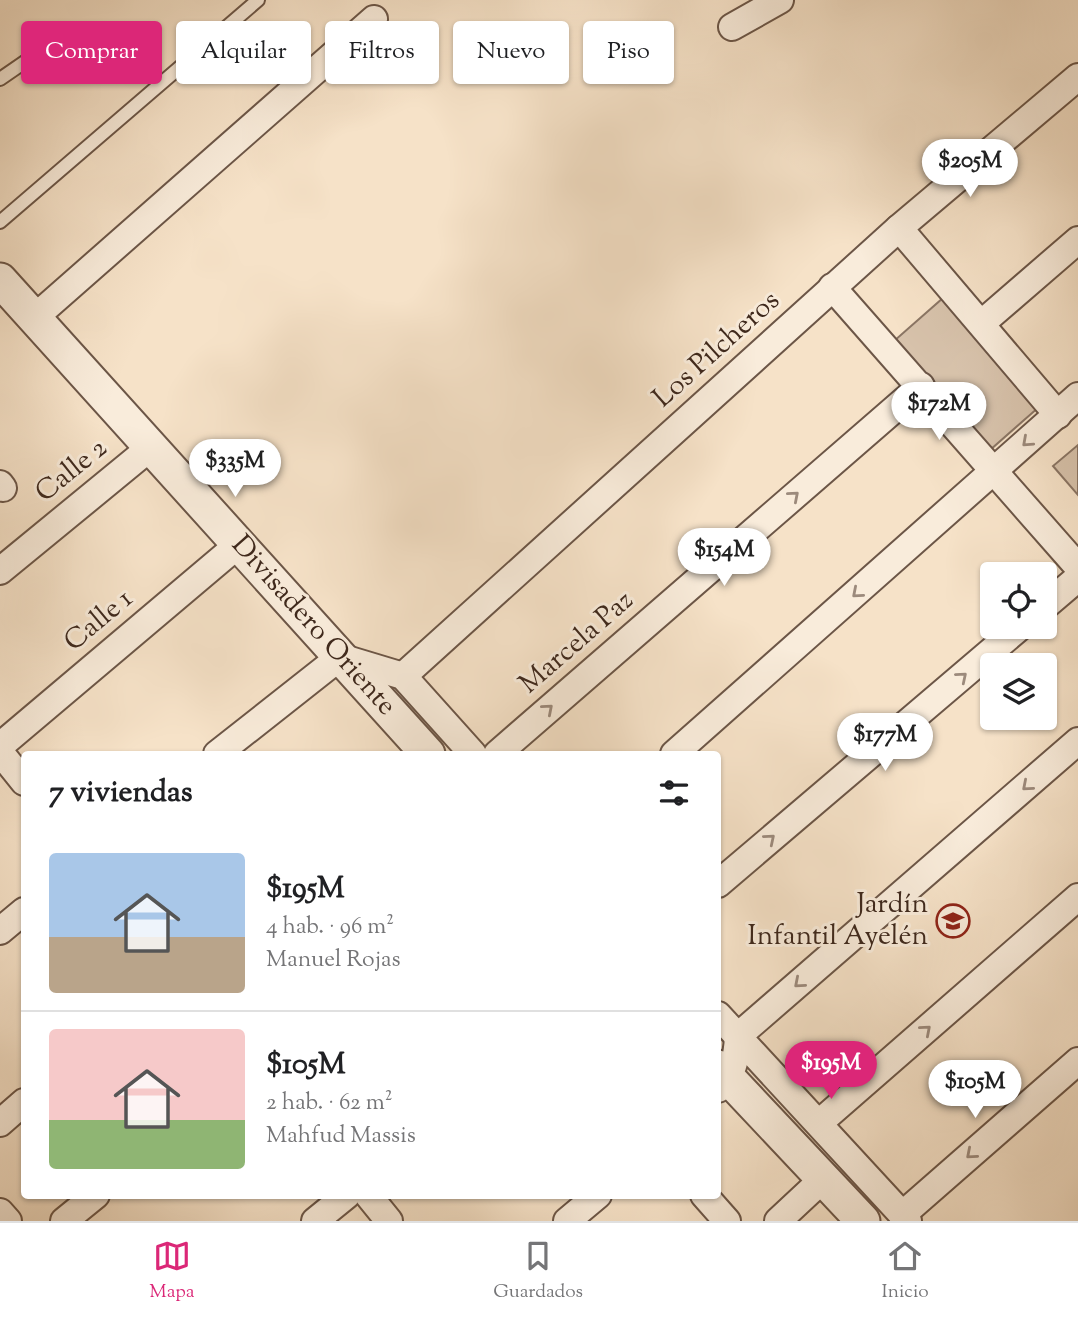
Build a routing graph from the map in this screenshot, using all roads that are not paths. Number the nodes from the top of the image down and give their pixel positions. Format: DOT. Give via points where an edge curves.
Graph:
graph roads {
  1 [pos="258,0"];
  2 [pos="780,0"];
  3 [pos="374,19"];
  4 [pos="732,27"];
  5 [pos="21,65"];
  6 [pos="1078,77"];
  7 [pos="0,79"];
  8 [pos="0,222"];
  9 [pos="899,228"];
  10 [pos="1078,240"];
  11 [pos="0,280"];
  12 [pos="832,288"];
  13 [pos="33,319"];
  14 [pos="982,323"];
  15 [pos="921,386"];
  16 [pos="1078,396"];
  17 [pos="1058,415"];
  18 [pos="151,447"];
  19 [pos="995,471"];
  20 [pos="239,544"];
  21 [pos="1078,567"];
  22 [pos="0,571"];
  23 [pos="1078,578"];
  24 [pos="1057,596"];
  25 [pos="1006,639"];
  26 [pos="340,657"];
  27 [pos="403,677"];
  28 [pos="1078,741"];
  29 [pos="0,746"];
  30 [pos="221,751"];
  31 [pos="425,751"];
  32 [pos="470,751"];
  33 [pos="500,751"];
  34 [pos="677,751"];
  35 [pos="0,752"];
  36 [pos="21,778"];
  37 [pos="721,881"];
  38 [pos="1078,897"];
  39 [pos="21,914"];
  40 [pos="0,931"];
  41 [pos="721,1018"];
  42 [pos="738,1037"];
  43 [pos="1078,1060"];
  44 [pos="721,1078"];
  45 [pos="21,1104"];
  46 [pos="0,1122"];
  47 [pos="819,1123"];
  48 [pos="823,1179"];
  49 [pos="91,1199"];
  50 [pos="342,1199"];
  51 [pos="371,1199"];
  52 [pos="593,1199"];
  53 [pos="708,1199"];
  54 [pos="0,1212"];
  55 [pos="905,1218"];
  56 [pos="8,1221"];
  57 [pos="64,1221"];
  58 [pos="315,1221"];
  59 [pos="389,1221"];
  60 [pos="567,1221"];
  61 [pos="727,1221"];
  62 [pos="778,1221"];
  63 [pos="863,1221"];
  1 -- 8 [label="lane"];
  2 -- 4 [label="street"];
  3 -- 13 [label="street"];
  5 -- 7 [label="lane"];
  6 -- 9 [label="street, Los Pilcheros"];
  9 -- 12 [label="street, Los Pilcheros"];
  9 -- 14 [label="street"];
  10 -- 14 [label="street"];
  11 -- 13 [label="street, Divisadero Oriente"];
  12 -- 15 [label="street"];
  12 -- 27 [label="street, Los Pilcheros"];
  13 -- 18 [label="street, Divisadero Oriente"];
  14 -- 17 [label="street"];
  15 -- 19 [label="street"];
  33 -- 15 [label="street, Marcela Paz, one-way"];
  16 -- 17 [label="street"];
  17 -- 19 [label="street, one-way"];
  18 -- 20 [label="street, Divisadero Oriente"];
  18 -- 22 [label="street, Calle 2"];
  19 -- 21 [label="street"];
  19 -- 34 [label="street, one-way"];
  20 -- 26 [label="street, Divisadero Oriente"];
  20 -- 29 [label="street, Calle 1"];
  23 -- 24 [label="street"];
  37 -- 25 [label="street, one-way"];
  26 -- 27 [label="street"];
  26 -- 30 [label="street"];
  26 -- 31 [label="street, Divisadero Oriente"];
  27 -- 32 [label="street"];
  28 -- 42 [label="street, one-way"];
  35 -- 36 [label="street"];
  47 -- 38 [label="street, one-way"];
  39 -- 40 [label="street"];
  41 -- 42 [label="street"];
  42 -- 44 [label="street" via="737,1058"];
  42 -- 47 [label="street"];
  43 -- 55 [label="street, one-way"];
  44 -- 48 [label="street"];
  45 -- 46 [label="street"];
  47 -- 55 [label="street"];
  48 -- 62 [label="street"];
  48 -- 63 [label="street"];
  49 -- 57 [label="street"];
  50 -- 58 [label="street"];
  51 -- 59 [label="street"];
  52 -- 60 [label="street"];
  53 -- 61 [label="street"];
  54 -- 56 [label="street"];
}
